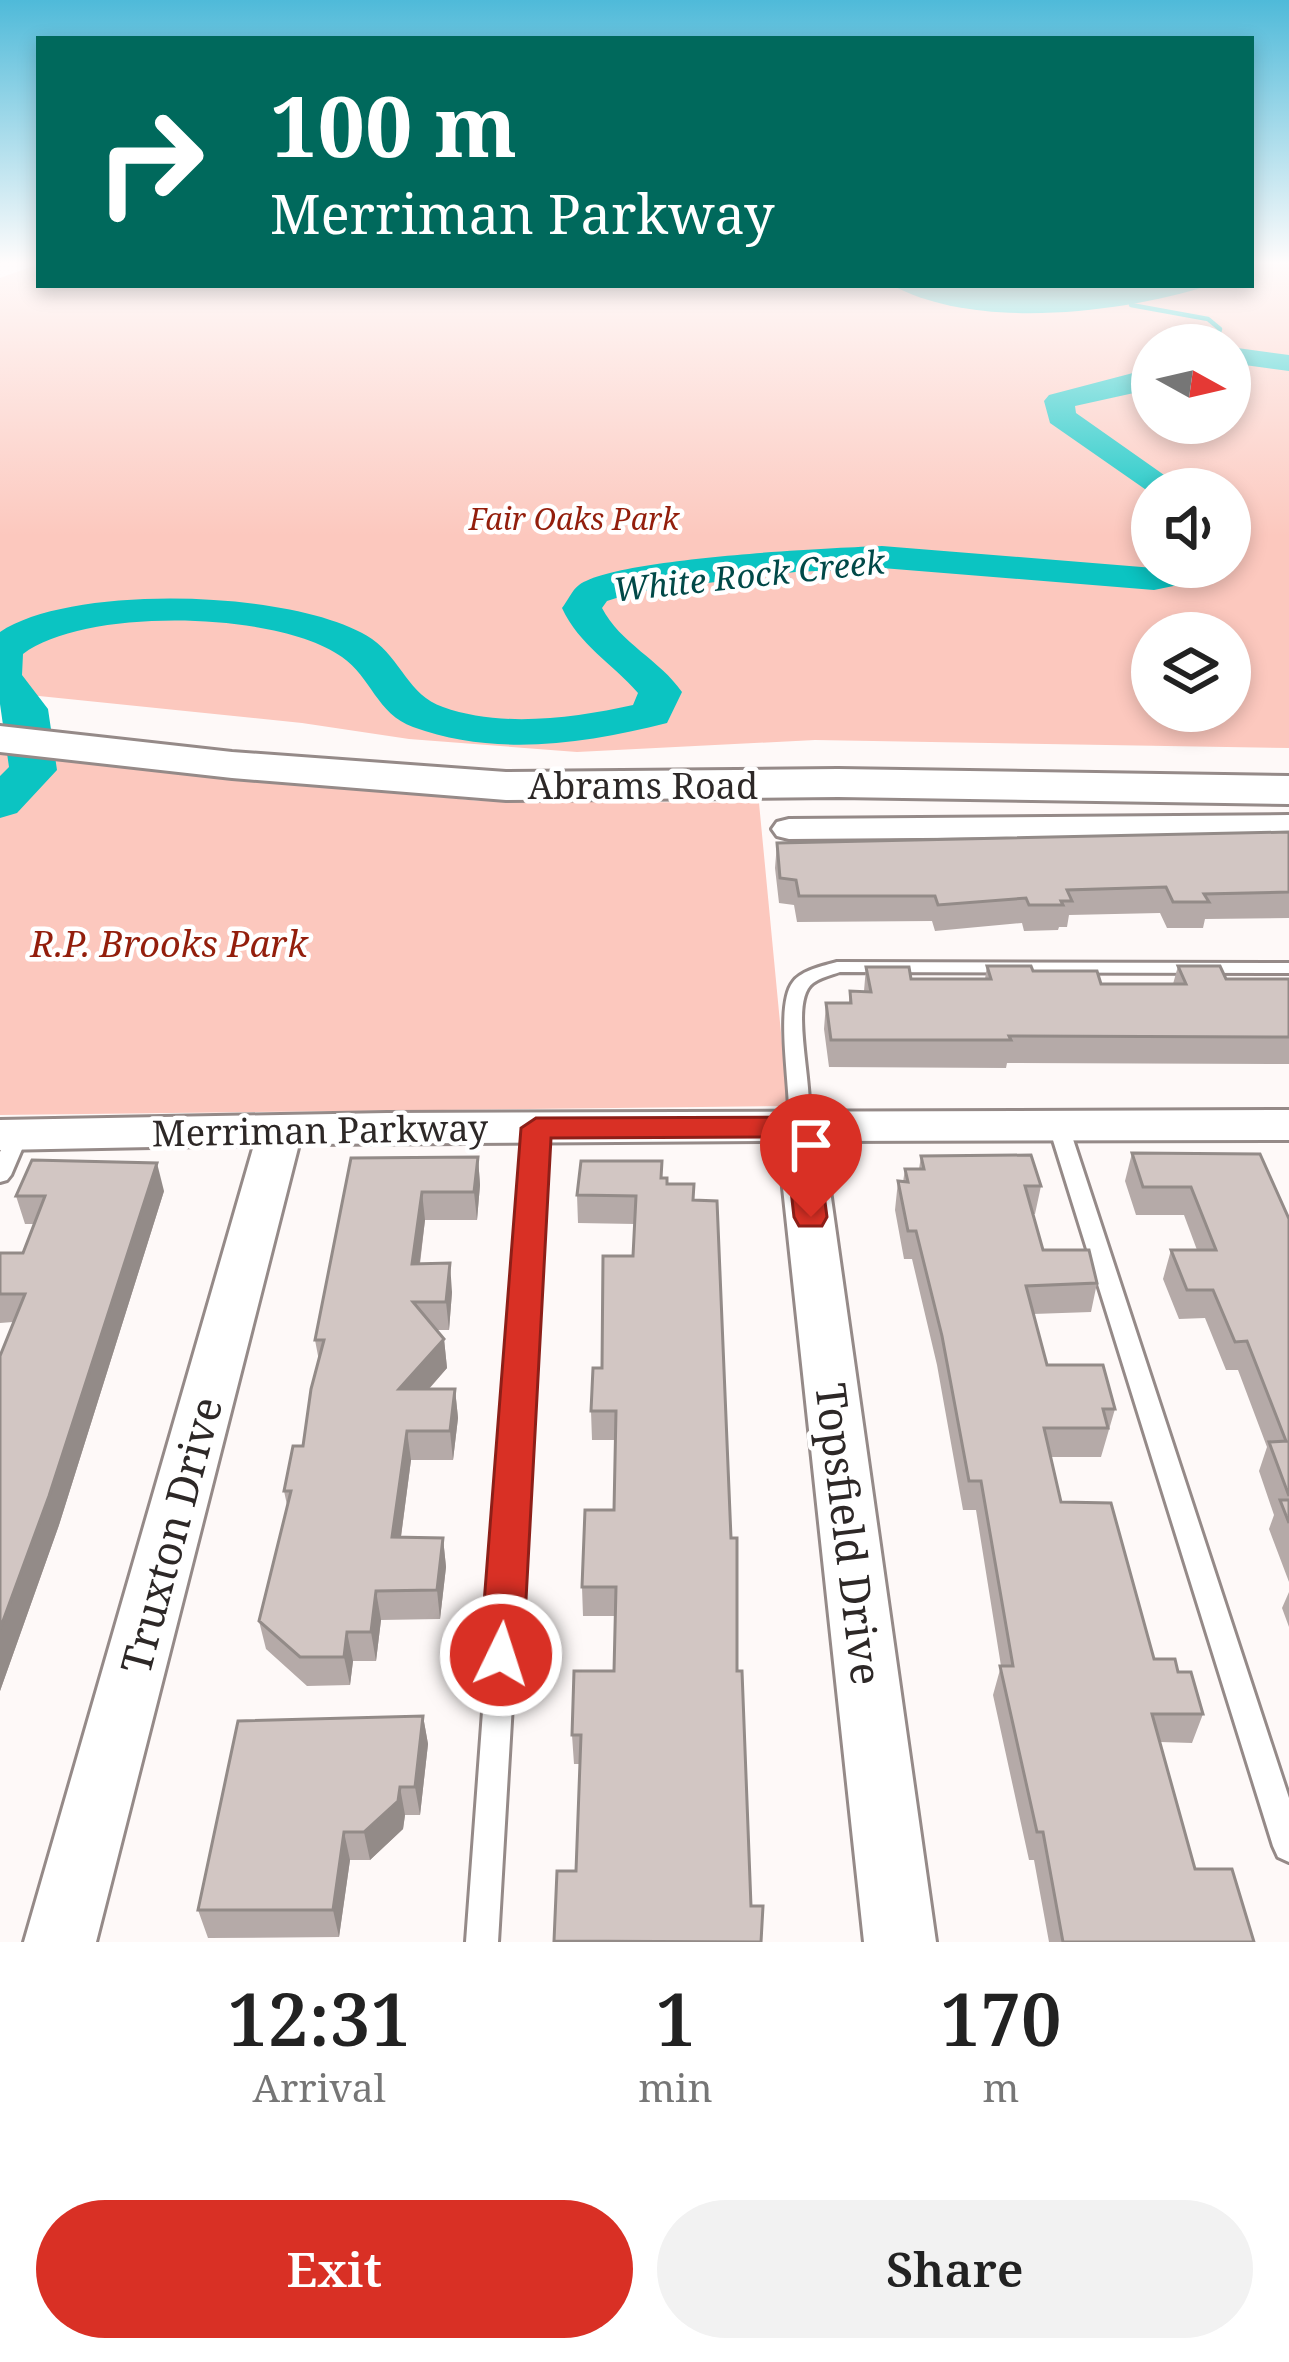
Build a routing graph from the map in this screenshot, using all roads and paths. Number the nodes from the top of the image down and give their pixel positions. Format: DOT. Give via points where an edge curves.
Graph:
graph roads {
  1 [pos="0,713"];
  2 [pos="0,739"];
  3 [pos="242,753"];
  4 [pos="1289,766"];
  5 [pos="1289,790"];
  6 [pos="1076,793"];
  7 [pos="1289,825"];
  8 [pos="789,829"];
  9 [pos="1289,968"];
  10 [pos="1058,1124"];
  11 [pos="1289,1125"];
  12 [pos="800,1127"];
  13 [pos="536,1128"];
  14 [pos="281,1129"];
  15 [pos="6,1148"];
  16 [pos="1289,1846"];
  17 [pos="60,1942"];
  18 [pos="482,1942"];
  19 [pos="900,1942"];
  1 -- 3 [label="main road, Abrams Road"];
  2 -- 3 [label="main road, Abrams Road"];
  3 -- 6 [label="main road, Abrams Road" via="506,785 838,783"];
  4 -- 6 [label="main road, Abrams Road"];
  5 -- 6 [label="main road, Abrams Road"];
  6 -- 7 [label="street"];
  6 -- 8 [label="street"];
  9 -- 12 [label="lane" via="837,968 803,980 793,999"];
  10 -- 11 [label="street, Merriman Parkway"];
  10 -- 12 [label="street, Merriman Parkway"];
  10 -- 16 [label="lane"];
  12 -- 13 [label="street, Merriman Parkway"];
  12 -- 19 [label="street, Topsfield Drive"];
  13 -- 14 [label="street, Merriman Parkway"];
  13 -- 18 [label="lane"];
  14 -- 15 [label="street, Merriman Parkway"];
  14 -- 17 [label="street, Truxton Drive"];
}
